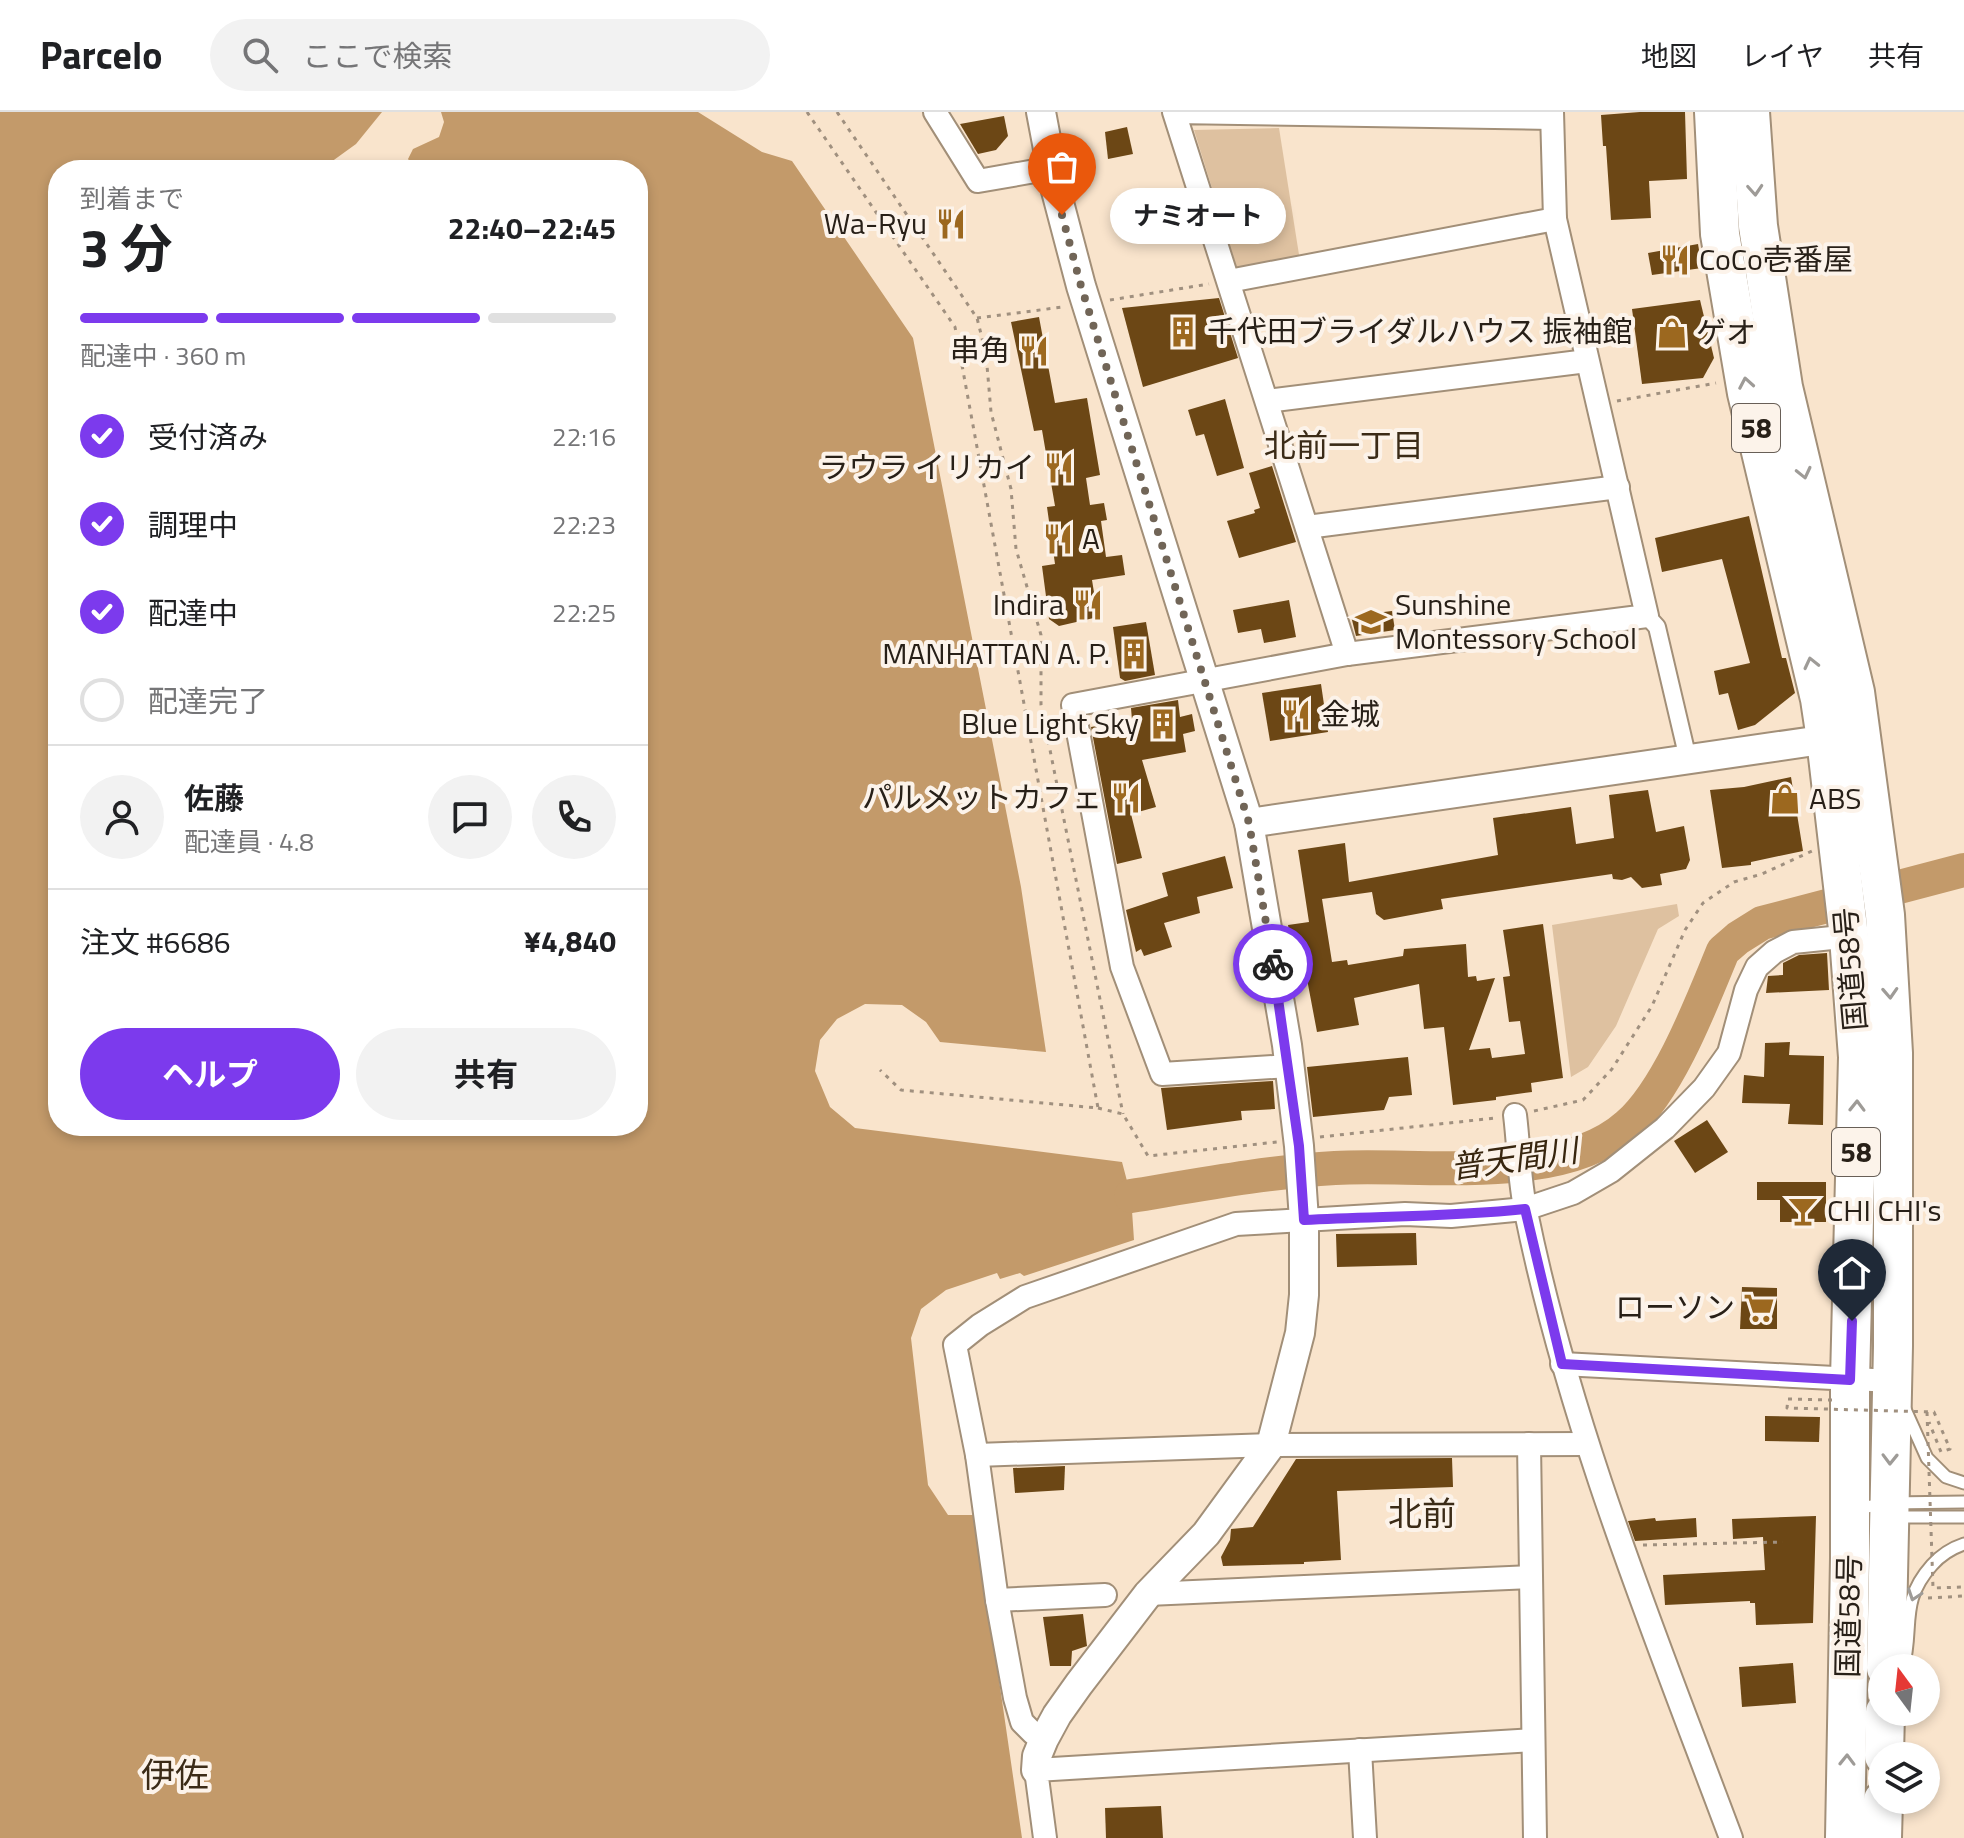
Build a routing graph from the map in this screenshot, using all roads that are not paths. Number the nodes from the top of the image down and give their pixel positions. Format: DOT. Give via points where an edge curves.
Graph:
graph roads {
  1 [pos="935,112"];
  2 [pos="1041,112"];
  3 [pos="1714,112"];
  4 [pos="1750,112"];
  5 [pos="1552,115"];
  6 [pos="1052,168"];
  7 [pos="1555,219"];
  8 [pos="1229,281"];
  9 [pos="1587,361"];
  10 [pos="1267,401"];
  11 [pos="1618,487"];
  12 [pos="1307,527"];
  13 [pos="1647,616"];
  14 [pos="1347,654"];
  15 [pos="1205,681"];
  16 [pos="1844,737"];
  17 [pos="1688,759"];
  18 [pos="1249,823"];
  19 [pos="1840,932"];
  20 [pos="1289,1066"];
  21 [pos="1515,1115"];
  22 [pos="1524,1201"];
  23 [pos="1304,1215"];
  24 [pos="1562,1364"];
  25 [pos="1892,1381"];
  26 [pos="1841,1390"];
  27 [pos="1529,1444"];
  28 [pos="1586,1444"];
  29 [pos="1271,1445"];
  30 [pos="977,1455"];
  31 [pos="1964,1483"];
  32 [pos="1964,1502"];
  33 [pos="1850,1510"];
  34 [pos="1888,1510"];
  35 [pos="1964,1517"];
  36 [pos="1964,1544"];
  37 [pos="1530,1577"];
  38 [pos="1148,1594"];
  39 [pos="1105,1595"];
  40 [pos="997,1600"];
  41 [pos="1886,1654"];
  42 [pos="1904,1654"];
  43 [pos="1044,1739"];
  44 [pos="1533,1740"];
  45 [pos="1360,1750"];
  46 [pos="1036,1770"];
  47 [pos="1883,1814"];
  48 [pos="1045,1838"];
  49 [pos="1365,1838"];
  50 [pos="1535,1838"];
  51 [pos="1731,1838"];
  52 [pos="1845,1838"];
  53 [pos="1882,1838"];
  1 -- 6 [label="street" via="978,181"];
  2 -- 6 [label="street"];
  16 -- 3 [label="highway, 国道58号 / 58, one-way" via="1820,699 1747,393 1720,234"];
  4 -- 16 [label="highway, 国道58号 / 58, one-way" via="1758,226 1783,387 1851,674"];
  5 -- 7 [label="street"];
  5 -- 8 [label="street" via="1174,112"];
  6 -- 15 [label="street" via="1081,286"];
  7 -- 8 [label="street"];
  7 -- 9 [label="street"];
  8 -- 10 [label="street"];
  9 -- 10 [label="street"];
  9 -- 11 [label="street"];
  10 -- 12 [label="street"];
  11 -- 12 [label="street"];
  11 -- 13 [label="street"];
  12 -- 14 [label="street"];
  13 -- 14 [label="street"];
  13 -- 17 [label="street" via="1657,627"];
  14 -- 15 [label="street"];
  15 -- 18 [label="street"];
  15 -- 20 [label="street" via="1073,705 1122,967 1162,1074"];
  16 -- 17 [label="street"];
  16 -- 19 [label="highway, 国道58号 / 58" via="1832,856"];
  16 -- 25 [label="highway, 国道58号 / 58, one-way" via="1878,856 1885,915 1893,1053"];
  17 -- 18 [label="street"];
  18 -- 20 [label="street"];
  19 -- 22 [label="street" via="1793,942 1757,967 1729,1053 1665,1128 1573,1193"];
  26 -- 19 [label="highway, 国道58号 / 58, one-way" via="1858,1057"];
  20 -- 23 [label="street"];
  21 -- 22 [label="street"];
  22 -- 23 [label="street" via="1451,1216"];
  22 -- 24 [label="street"];
  23 -- 29 [label="street" via="1300,1333"];
  23 -- 30 [label="street" via="1236,1224 1170,1245 1025,1297 980,1325 955,1345"];
  24 -- 26 [label="street"];
  24 -- 28 [label="street"];
  25 -- 26 [label="street"];
  25 -- 31 [label="lane" via="1927,1458 1946,1477"];
  25 -- 34 [label="highway, 国道58号 / 58, one-way"];
  26 -- 33 [label="highway, 国道58号 / 58"];
  27 -- 28 [label="street"];
  27 -- 29 [label="street"];
  27 -- 37 [label="street"];
  28 -- 51 [label="street"];
  29 -- 30 [label="street"];
  29 -- 38 [label="street" via="1206,1534"];
  30 -- 40 [label="street"];
  32 -- 34 [label="lane"];
  33 -- 34 [label="lane"];
  52 -- 33 [label="highway, 国道58号 / 58, one-way"];
  34 -- 35 [label="lane"];
  34 -- 41 [label="highway, 国道58号 / 58"];
  36 -- 42 [label="lane, one-way" via="1938,1558 1920,1579 1910,1600"];
  37 -- 38 [label="street"];
  37 -- 44 [label="street"];
  38 -- 43 [label="street"];
  39 -- 40 [label="street"];
  40 -- 43 [label="street" via="1018,1712 1022,1722"];
  43 -- 46 [label="street"];
  44 -- 45 [label="street"];
  44 -- 50 [label="street"];
  45 -- 46 [label="street"];
  45 -- 49 [label="street"];
  46 -- 48 [label="street"];
  47 -- 53 [label="highway"];
}
